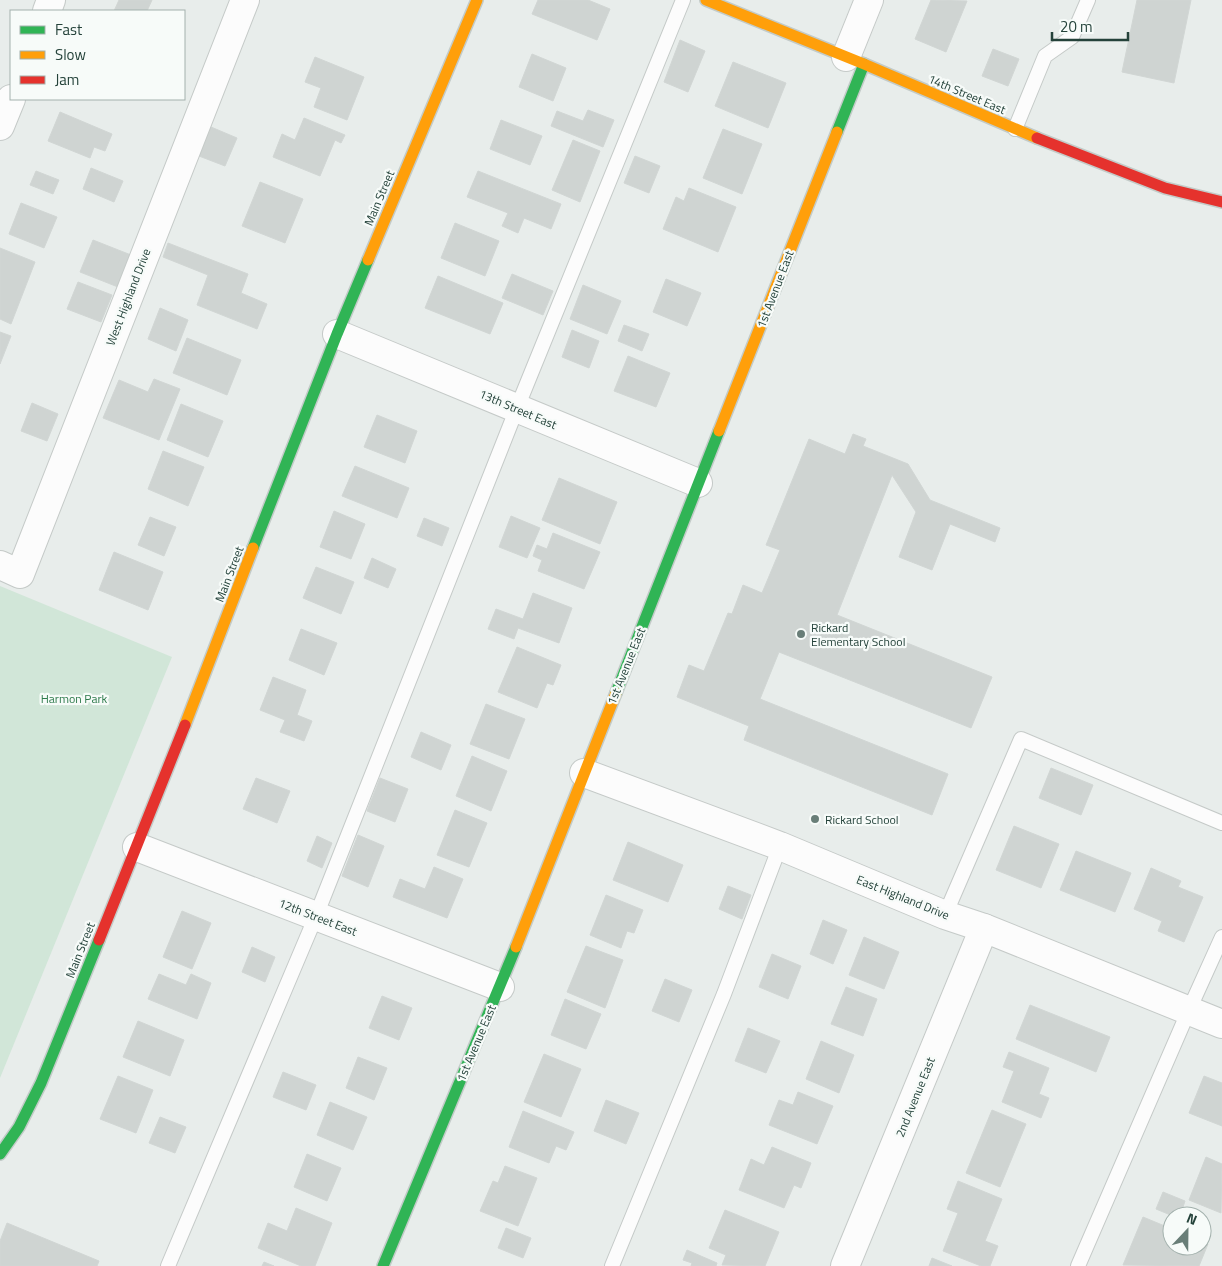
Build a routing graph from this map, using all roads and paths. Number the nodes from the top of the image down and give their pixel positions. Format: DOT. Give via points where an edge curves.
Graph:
graph roads {
  1 [pos="245,0"];
  2 [pos="477,0"];
  3 [pos="683,0"];
  4 [pos="706,0"];
  5 [pos="869,0"];
  6 [pos="1088,0"];
  7 [pos="855,61"];
  8 [pos="10,100"];
  9 [pos="0,126"];
  10 [pos="1015,129"];
  11 [pos="1222,202"];
  12 [pos="338,334"];
  13 [pos="517,408"];
  14 [pos="698,484"];
  15 [pos="0,565"];
  16 [pos="584,774"];
  17 [pos="1222,823"];
  18 [pos="780,846"];
  19 [pos="137,847"];
  20 [pos="944,915"];
  21 [pos="316,916"];
  22 [pos="984,928"];
  23 [pos="1222,937"];
  24 [pos="500,987"];
  25 [pos="1189,1010"];
  26 [pos="1222,1024"];
  27 [pos="0,1154"];
  28 [pos="168,1266"];
  29 [pos="383,1266"];
  30 [pos="612,1266"];
  31 [pos="845,1266"];
  32 [pos="1078,1266"];
  1 -- 15 [label="street, West Highland Drive" via="20,574"];
  2 -- 12 [label="street, Main Street"];
  3 -- 13 [label="lane"];
  4 -- 7 [label="street, 14th Street East"];
  5 -- 7 [label="street, 1st Avenue East"];
  6 -- 10 [label="lane" via="1072,37 1045,56"];
  7 -- 10 [label="street, 14th Street East"];
  7 -- 14 [label="street, 1st Avenue East"];
  8 -- 9 [label="street"];
  10 -- 11 [label="street, 14th Street East" via="1164,188"];
  12 -- 13 [label="street, 13th Street East"];
  12 -- 19 [label="street, Main Street"];
  13 -- 14 [label="street, 13th Street East"];
  13 -- 21 [label="lane"];
  14 -- 16 [label="street, 1st Avenue East"];
  16 -- 18 [label="street, East Highland Drive"];
  16 -- 24 [label="street, 1st Avenue East"];
  17 -- 20 [label="lane" via="1021,739"];
  18 -- 20 [label="street, East Highland Drive"];
  18 -- 30 [label="lane" via="724,994"];
  19 -- 21 [label="street, 12th Street East"];
  19 -- 27 [label="street, Main Street" via="41,1083 19,1127"];
  20 -- 22 [label="street, East Highland Drive"];
  21 -- 24 [label="street, 12th Street East"];
  21 -- 28 [label="lane"];
  22 -- 25 [label="street, East Highland Drive"];
  22 -- 31 [label="street, 2nd Avenue East"];
  23 -- 25 [label="lane"];
  24 -- 29 [label="street, 1st Avenue East"];
  25 -- 26 [label="street, East Highland Drive"];
  25 -- 32 [label="lane"];
}
